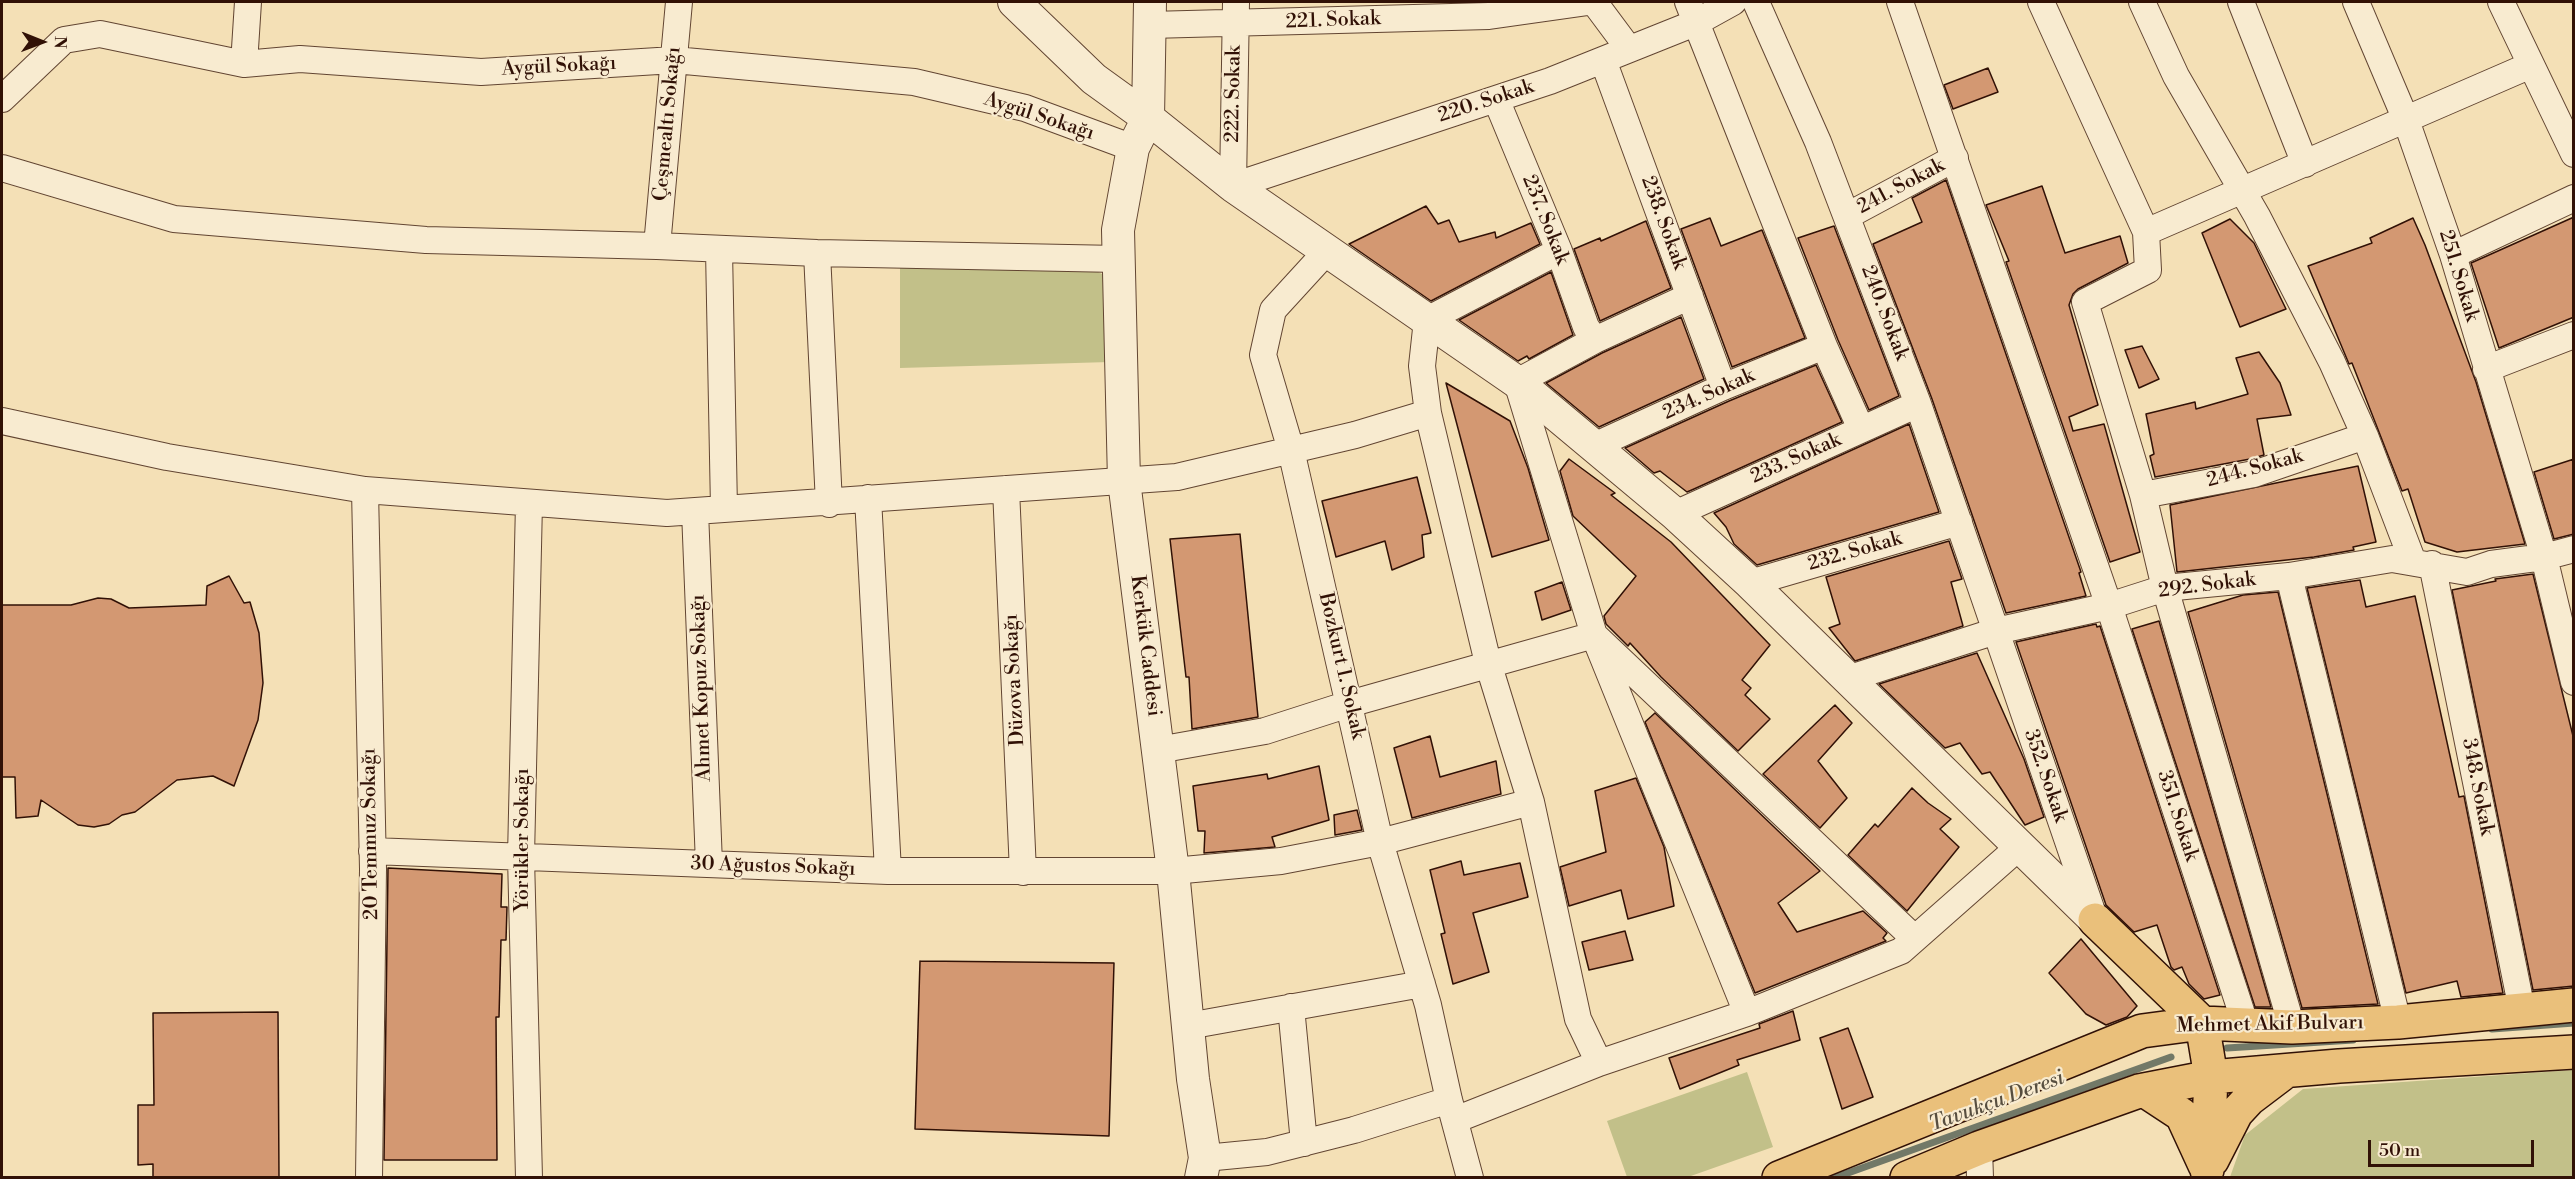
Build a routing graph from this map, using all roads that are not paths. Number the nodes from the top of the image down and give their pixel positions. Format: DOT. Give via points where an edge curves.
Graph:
graph roads {
  1 [pos="248,2"];
  2 [pos="679,2"];
  3 [pos="1014,2"];
  4 [pos="1588,2"];
  5 [pos="1594,2"];
  6 [pos="1733,2"];
  7 [pos="1756,2"];
  8 [pos="1900,2"];
  9 [pos="2041,2"];
  10 [pos="2142,2"];
  11 [pos="2241,2"];
  12 [pos="2356,2"];
  13 [pos="2501,2"];
  14 [pos="1691,12"];
  15 [pos="1150,13"];
  16 [pos="1236,13"];
  17 [pos="1629,50"];
  18 [pos="674,60"];
  19 [pos="1603,60"];
  20 [pos="244,64"];
  21 [pos="2531,65"];
  22 [pos="2,99"];
  23 [pos="1496,99"];
  24 [pos="1148,118"];
  25 [pos="2406,120"];
  26 [pos="1133,148"];
  27 [pos="2574,154"];
  28 [pos="1955,158"];
  29 [pos="2306,164"];
  30 [pos="2,168"];
  31 [pos="1233,186"];
  32 [pos="2243,192"];
  33 [pos="2574,198"];
  34 [pos="1847,216"];
  35 [pos="2146,232"];
  36 [pos="657,246"];
  37 [pos="719,250"];
  38 [pos="1327,251"];
  39 [pos="1559,251"];
  40 [pos="817,253"];
  41 [pos="2453,255"];
  42 [pos="1118,259"];
  43 [pos="1690,296"];
  44 [pos="1427,320"];
  45 [pos="2574,335"];
  46 [pos="1595,340"];
  47 [pos="1824,346"];
  48 [pos="2486,369"];
  49 [pos="1517,382"];
  50 [pos="1723,387"];
  51 [pos="1918,404"];
  52 [pos="1428,413"];
  53 [pos="2,421"];
  54 [pos="1862,429"];
  55 [pos="2365,436"];
  56 [pos="1594,446"];
  57 [pos="1291,450"];
  58 [pos="1124,481"];
  59 [pos="1006,489"];
  60 [pos="364,490"];
  61 [pos="2143,495"];
  62 [pos="868,498"];
  63 [pos="529,503"];
  64 [pos="829,504"];
  65 [pos="724,509"];
  66 [pos="695,511"];
  67 [pos="1675,514"];
  68 [pos="1959,522"];
  69 [pos="2574,549"];
  70 [pos="2544,557"];
  71 [pos="2423,563"];
  72 [pos="2289,576"];
  73 [pos="1750,583"];
  74 [pos="2165,588"];
  75 [pos="2109,606"];
  76 [pos="1996,631"];
  77 [pos="1594,635"];
  78 [pos="1488,663"];
  79 [pos="1847,679"];
  80 [pos="2574,682"];
  81 [pos="1349,704"];
  82 [pos="1158,750"];
  83 [pos="1531,802"];
  84 [pos="1380,842"];
  85 [pos="2020,846"];
  86 [pos="372,851"];
  87 [pos="521,857"];
  88 [pos="709,864"];
  89 [pos="888,871"];
  90 [pos="1173,871"];
  91 [pos="1023,872"];
  92 [pos="2095,920"];
  93 [pos="1914,938"];
  94 [pos="1422,984"];
  95 [pos="2574,1005"];
  96 [pos="1291,1007"];
  97 [pos="2522,1010"];
  98 [pos="1747,1012"];
  99 [pos="2398,1022"];
  100 [pos="2202,1023"];
  101 [pos="1188,1026"];
  102 [pos="2246,1026"];
  103 [pos="2292,1027"];
  104 [pos="2142,1031"];
  105 [pos="2574,1052"];
  106 [pos="1599,1063"];
  107 [pos="2286,1071"];
  108 [pos="2211,1077"];
  109 [pos="2144,1090"];
  110 [pos="1452,1110"];
  111 [pos="1304,1143"];
  112 [pos="1980,1163"];
  113 [pos="1203,1168"];
  114 [pos="2209,1175"];
  115 [pos="369,1178"];
  116 [pos="529,1178"];
  117 [pos="1470,1178"];
  118 [pos="1779,1178"];
  119 [pos="1907,1178"];
  1 -- 20 [label="street"];
  2 -- 18 [label="street, Çeşmealtı Sokağı"];
  3 -- 24 [label="street" via="1094,79"];
  4 -- 16 [label="street, 221. Sokak" via="1489,16"];
  5 -- 17 [label="street"];
  6 -- 14 [label="street, 220. Sokak"];
  7 -- 34 [label="street, 240. Sokak"];
  8 -- 28 [label="street, 351. Sokak"];
  9 -- 35 [label="street"];
  10 -- 32 [label="street, 348. Sokak" via="2176,76"];
  11 -- 29 [label="street"];
  12 -- 25 [label="street, 251. Sokak"];
  13 -- 21 [label="street"];
  14 -- 17 [label="street, 220. Sokak"];
  14 -- 47 [label="street"];
  15 -- 16 [label="street, 221. Sokak"];
  15 -- 24 [label="street"];
  16 -- 31 [label="street, 222. Sokak"];
  17 -- 19 [label="street, 220. Sokak"];
  18 -- 20 [label="street, Aygül Sokağı" via="481,72 300,59"];
  18 -- 26 [label="street, Aygül Sokağı" via="914,82 1024,108"];
  18 -- 36 [label="street, Çeşmealtı Sokağı"];
  19 -- 23 [label="street, 220. Sokak"];
  19 -- 43 [label="street, 238. Sokak"];
  20 -- 22 [label="street, Aygül Sokağı" via="100,34 64,40"];
  21 -- 25 [label="street"];
  21 -- 27 [label="street"];
  23 -- 31 [label="street, 220. Sokak"];
  23 -- 39 [label="street, 237. Sokak"];
  24 -- 26 [label="street, Kerkük Caddesi"];
  24 -- 31 [label="street"];
  25 -- 29 [label="street"];
  25 -- 41 [label="street, 251. Sokak"];
  26 -- 42 [label="street, Kerkük Caddesi" via="1118,230"];
  28 -- 34 [label="street, 241. Sokak"];
  28 -- 75 [label="street, 351. Sokak"];
  29 -- 32 [label="street"];
  30 -- 36 [label="street" via="174,219 426,240"];
  31 -- 38 [label="street"];
  32 -- 35 [label="street"];
  32 -- 55 [label="street, 348. Sokak" via="2332,362"];
  33 -- 41 [label="street"];
  34 -- 51 [label="street, 240. Sokak"];
  35 -- 61 [label="street" via="2148,270 2085,302"];
  36 -- 37 [label="street"];
  37 -- 40 [label="street"];
  37 -- 65 [label="street"];
  38 -- 44 [label="street"];
  38 -- 57 [label="street, Bozkurt 1. Sokak" via="1273,310 1263,355"];
  39 -- 44 [label="street"];
  39 -- 46 [label="street, 237. Sokak" via="1586,327"];
  40 -- 42 [label="street"];
  40 -- 64 [label="street"];
  41 -- 48 [label="street, 251. Sokak"];
  42 -- 58 [label="street, Kerkük Caddesi"];
  43 -- 46 [label="street"];
  43 -- 50 [label="street, 238. Sokak"];
  44 -- 49 [label="street"];
  44 -- 52 [label="street" via="1422,366"];
  45 -- 48 [label="street"];
  46 -- 49 [label="street"];
  47 -- 50 [label="street, 234. Sokak"];
  47 -- 54 [label="street"];
  48 -- 70 [label="street, 251. Sokak"];
  49 -- 56 [label="street"];
  49 -- 77 [label="street"];
  50 -- 56 [label="street, 234. Sokak"];
  51 -- 54 [label="street, 233. Sokak"];
  51 -- 68 [label="street, 240. Sokak"];
  52 -- 57 [label="street"];
  52 -- 78 [label="street"];
  53 -- 60 [label="street" via="167,457"];
  54 -- 67 [label="street, 233. Sokak"];
  55 -- 61 [label="street, 244. Sokak" via="2254,474"];
  55 -- 71 [label="street, 348. Sokak"];
  56 -- 67 [label="street"];
  57 -- 58 [label="street" via="1177,477"];
  57 -- 81 [label="street, Bozkurt 1. Sokak"];
  58 -- 59 [label="street"];
  58 -- 82 [label="street, Kerkük Caddesi"];
  59 -- 62 [label="street"];
  59 -- 91 [label="street, Düzova Sokağı"];
  60 -- 63 [label="street"];
  60 -- 86 [label="street, 20 Temmuz Sokağı"];
  61 -- 74 [label="street"];
  62 -- 64 [label="street"];
  62 -- 89 [label="street"];
  63 -- 66 [label="street" via="667,513"];
  63 -- 87 [label="street, Yörükler Sokağı"];
  64 -- 65 [label="street"];
  65 -- 66 [label="street"];
  66 -- 88 [label="street, Ahmet Kopuz Sokağı"];
  67 -- 73 [label="street"];
  68 -- 73 [label="street, 232. Sokak"];
  68 -- 76 [label="street, 240. Sokak"];
  69 -- 70 [label="street, 292. Sokak"];
  70 -- 71 [label="street, 292. Sokak" via="2491,564 2467,572"];
  70 -- 80 [label="street, 251. Sokak"];
  71 -- 72 [label="street, 292. Sokak" via="2392,559"];
  71 -- 97 [label="street, 348. Sokak"];
  72 -- 74 [label="street, 292. Sokak"];
  72 -- 99 [label="street"];
  73 -- 79 [label="street"];
  74 -- 75 [label="street, 292. Sokak"];
  74 -- 103 [label="street"];
  75 -- 76 [label="street, 292. Sokak"];
  75 -- 102 [label="street, 351. Sokak"];
  76 -- 79 [label="street, 292. Sokak"];
  76 -- 92 [label="street, 352. Sokak"];
  77 -- 78 [label="street"];
  77 -- 93 [label="street"];
  77 -- 98 [label="street"];
  78 -- 81 [label="street"];
  78 -- 83 [label="street"];
  79 -- 85 [label="street"];
  81 -- 82 [label="street" via="1265,731"];
  81 -- 84 [label="street, Bozkurt 1. Sokak"];
  82 -- 90 [label="street, Kerkük Caddesi"];
  83 -- 84 [label="street, 30 Ağustos Sokağı"];
  83 -- 106 [label="street" via="1578,1019"];
  84 -- 90 [label="street, 30 Ağustos Sokağı" via="1281,861"];
  84 -- 94 [label="street, Bozkurt 1. Sokak"];
  85 -- 92 [label="street"];
  85 -- 93 [label="street"];
  86 -- 87 [label="street, 30 Ağustos Sokağı"];
  86 -- 115 [label="street, 20 Temmuz Sokağı"];
  87 -- 88 [label="street, 30 Ağustos Sokağı"];
  87 -- 116 [label="street, Yörükler Sokağı"];
  88 -- 89 [label="street, 30 Ağustos Sokağı"];
  89 -- 91 [label="street, 30 Ağustos Sokağı"];
  90 -- 91 [label="street, 30 Ağustos Sokağı"];
  90 -- 101 [label="street, Kerkük Caddesi"];
  92 -- 100 [label="main road"];
  92 -- 104 [label="main road" via="2149,998 2148,1022"];
  93 -- 98 [label="street" via="1901,951"];
  94 -- 96 [label="street"];
  94 -- 110 [label="street, Bozkurt 1. Sokak"];
  95 -- 97 [label="main road, Mehmet Akif Bulvarı"];
  96 -- 101 [label="street"];
  96 -- 111 [label="street"];
  97 -- 99 [label="main road, Mehmet Akif Bulvarı"];
  98 -- 106 [label="street"];
  99 -- 103 [label="main road, Mehmet Akif Bulvarı"];
  100 -- 102 [label="main road, Mehmet Akif Bulvarı"];
  100 -- 104 [label="main road, Mehmet Akif Bulvarı"];
  100 -- 108 [label="main road"];
  101 -- 113 [label="street, Kerkük Caddesi"];
  102 -- 103 [label="main road, Mehmet Akif Bulvarı"];
  104 -- 118 [label="main road, Mehmet Akif Bulvarı"];
  105 -- 107 [label="main road, Mehmet Akif Bulvarı"];
  106 -- 110 [label="street"];
  107 -- 108 [label="main road, Mehmet Akif Bulvarı"];
  107 -- 114 [label="main road" via="2236,1113"];
  108 -- 109 [label="main road, Mehmet Akif Bulvarı"];
  108 -- 114 [label="main road"];
  109 -- 112 [label="main road, Mehmet Akif Bulvarı"];
  109 -- 114 [label="main road" via="2181,1115"];
  110 -- 111 [label="street"];
  110 -- 117 [label="street, Bozkurt 1. Sokak"];
  111 -- 113 [label="street"];
  112 -- 119 [label="main road, Mehmet Akif Bulvarı"];
}
